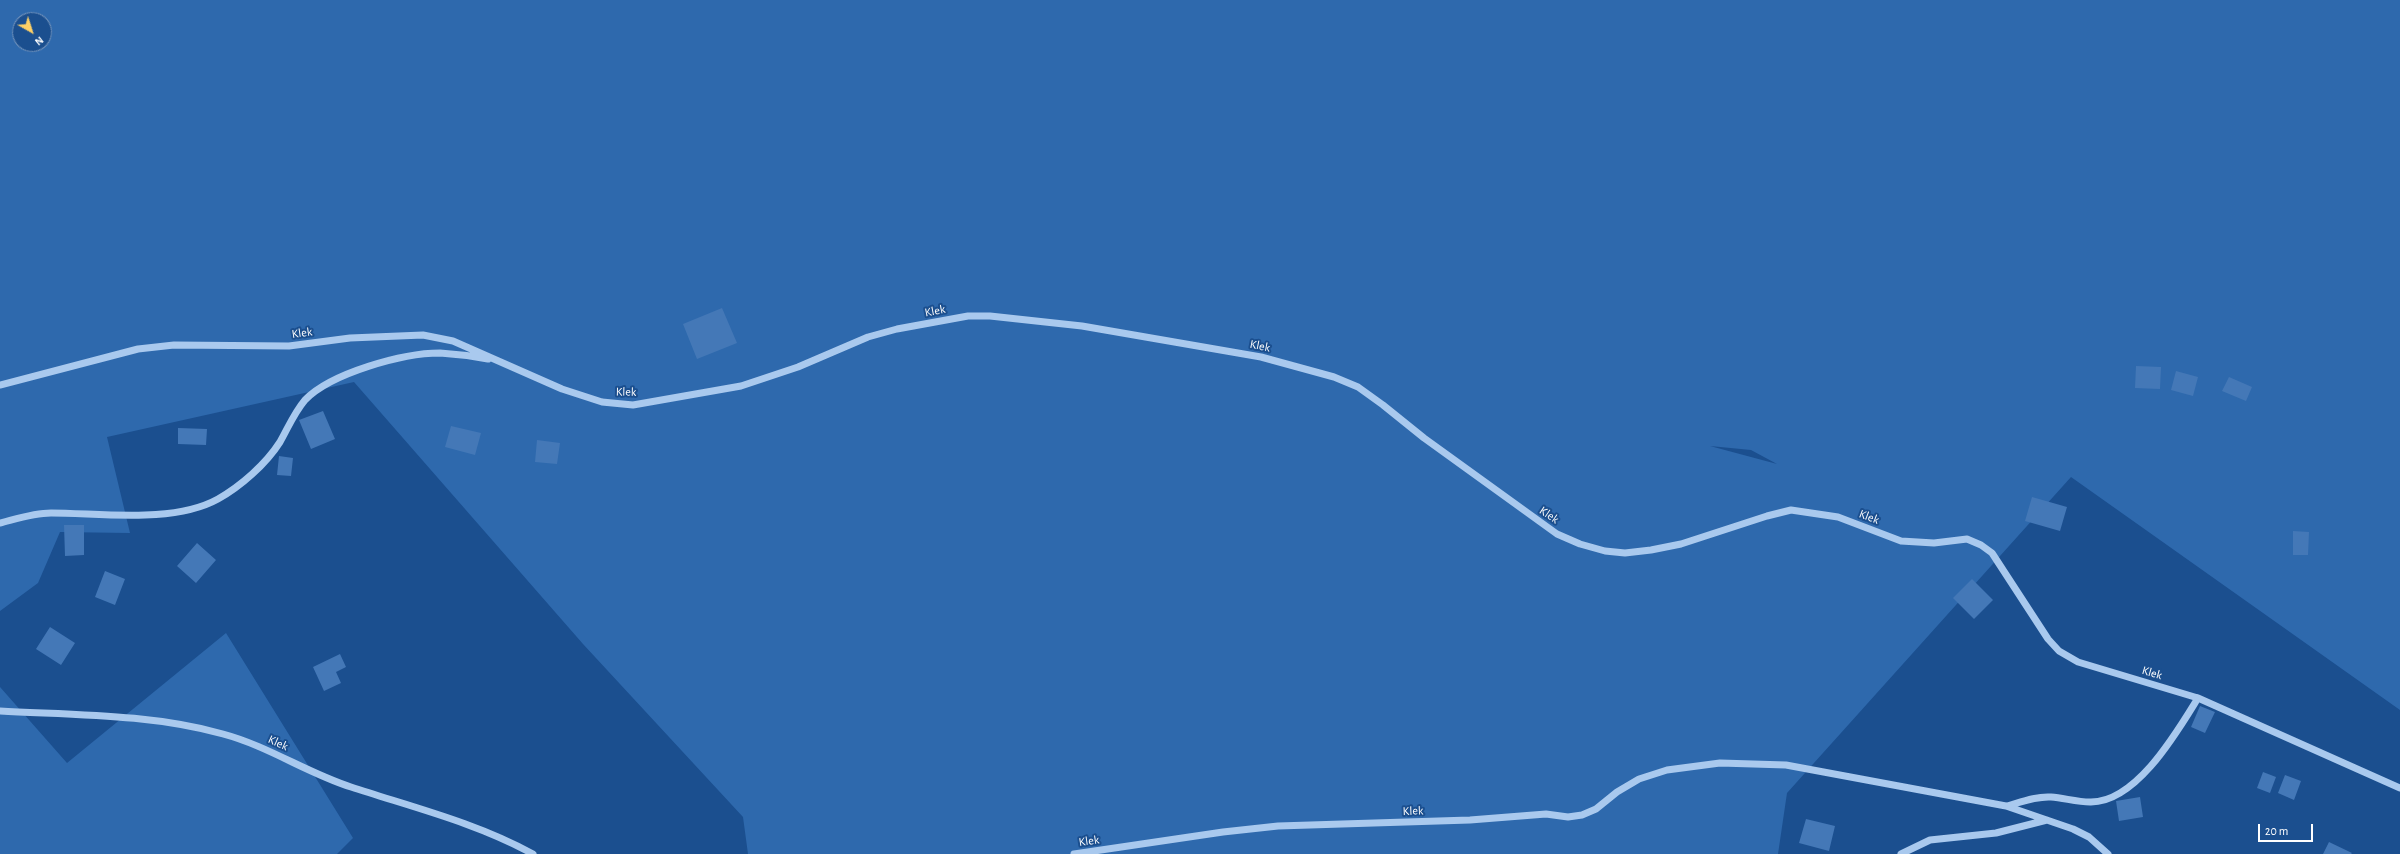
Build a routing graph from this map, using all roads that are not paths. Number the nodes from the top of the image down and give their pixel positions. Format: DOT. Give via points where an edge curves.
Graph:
graph roads {
  1 [pos="498,360"];
  2 [pos="0,385"];
  3 [pos="0,523"];
  4 [pos="2198,698"];
  5 [pos="0,712"];
  6 [pos="2400,788"];
  7 [pos="2006,806"];
  8 [pos="2048,820"];
  9 [pos="533,854"];
  10 [pos="1074,854"];
  11 [pos="1901,854"];
  12 [pos="2108,854"];
  1 -- 2 [label="street, Klek" via="453,341 423,336 350,338 289,346 174,346 138,349"];
  1 -- 3 [label="street" via="459,354 418,355 347,373 305,400 273,451 245,479 218,499 191,509 118,516 49,513"];
  1 -- 4 [label="street, Klek" via="562,389 602,402 633,405 741,386 798,367 868,337 968,316 1082,326 1261,356 1306,367 1358,387 1557,534 1606,551 1652,550 1681,544 1791,510 1838,517 1901,541 1934,543 1967,539 1992,553 2048,639 2059,651 2078,662 2098,669"];
  4 -- 6 [label="street, Klek"];
  4 -- 7 [label="street" via="2170,744 2144,773 2123,790 2101,801 2051,797"];
  5 -- 9 [label="street, Klek" via="147,719 223,734 264,749 342,784 476,828"];
  7 -- 8 [label="street, Klek"];
  7 -- 10 [label="street, Klek" via="1786,765 1720,763 1667,770 1639,779 1582,816 1546,814 1470,820 1278,826"];
  8 -- 11 [label="street" via="1996,833 1930,840"];
  8 -- 12 [label="street, Klek" via="2089,837"];
}
